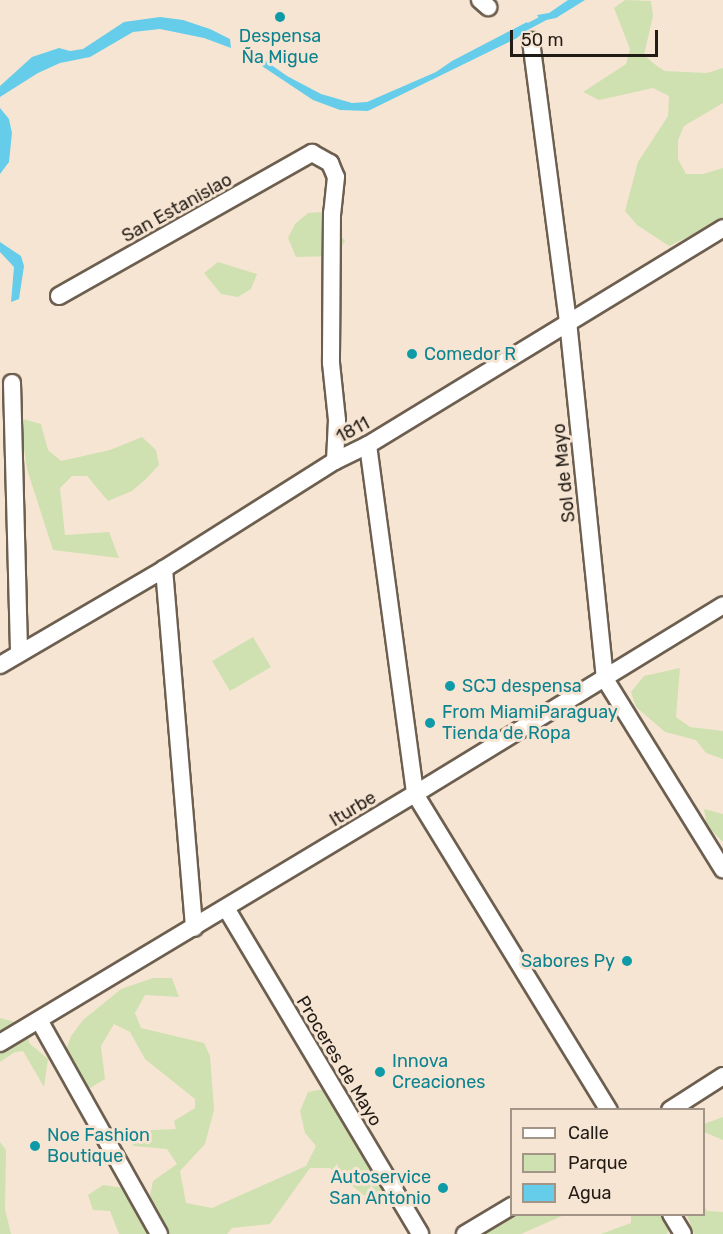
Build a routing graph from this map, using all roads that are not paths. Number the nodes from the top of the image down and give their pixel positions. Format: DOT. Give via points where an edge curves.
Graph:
graph roads {
  1 [pos="531,41"];
  2 [pos="723,228"];
  3 [pos="59,296"];
  4 [pos="568,321"];
  5 [pos="12,383"];
  6 [pos="368,445"];
  7 [pos="335,461"];
  8 [pos="164,569"];
  9 [pos="723,605"];
  10 [pos="19,653"];
  11 [pos="0,665"];
  12 [pos="605,679"];
  13 [pos="415,794"];
  14 [pos="723,869"];
  15 [pos="226,909"];
  16 [pos="194,928"];
  17 [pos="39,1020"];
  18 [pos="0,1043"];
  19 [pos="723,1076"];
  20 [pos="608,1108"];
  21 [pos="673,1108"];
  22 [pos="510,1207"];
  23 [pos="672,1216"];
  24 [pos="159,1234"];
  25 [pos="420,1234"];
  26 [pos="465,1234"];
  27 [pos="682,1234"];
  1 -- 4 [label="street, Sol de Mayo"];
  2 -- 4 [label="street, 1811"];
  3 -- 7 [label="street, San Estanislao" via="312,153 330,163 336,177 332,213 331,363 337,420"];
  4 -- 6 [label="street, 1811"];
  4 -- 12 [label="street, Sol de Mayo"];
  5 -- 10 [label="street"];
  6 -- 7 [label="street, 1811"];
  6 -- 13 [label="street"];
  7 -- 8 [label="street, 1811"];
  8 -- 10 [label="street, 1811"];
  8 -- 16 [label="street"];
  9 -- 12 [label="street, Iturbe"];
  10 -- 11 [label="street, 1811"];
  12 -- 13 [label="street, Iturbe"];
  12 -- 14 [label="street, Sol de Mayo"];
  13 -- 15 [label="street, Iturbe"];
  13 -- 20 [label="street"];
  15 -- 16 [label="street, Iturbe"];
  15 -- 25 [label="street, Proceres de Mayo"];
  16 -- 17 [label="street, Iturbe"];
  17 -- 18 [label="street, Iturbe"];
  17 -- 24 [label="street"];
  19 -- 21 [label="street"];
  22 -- 26 [label="street"];
  23 -- 27 [label="street"];
}
